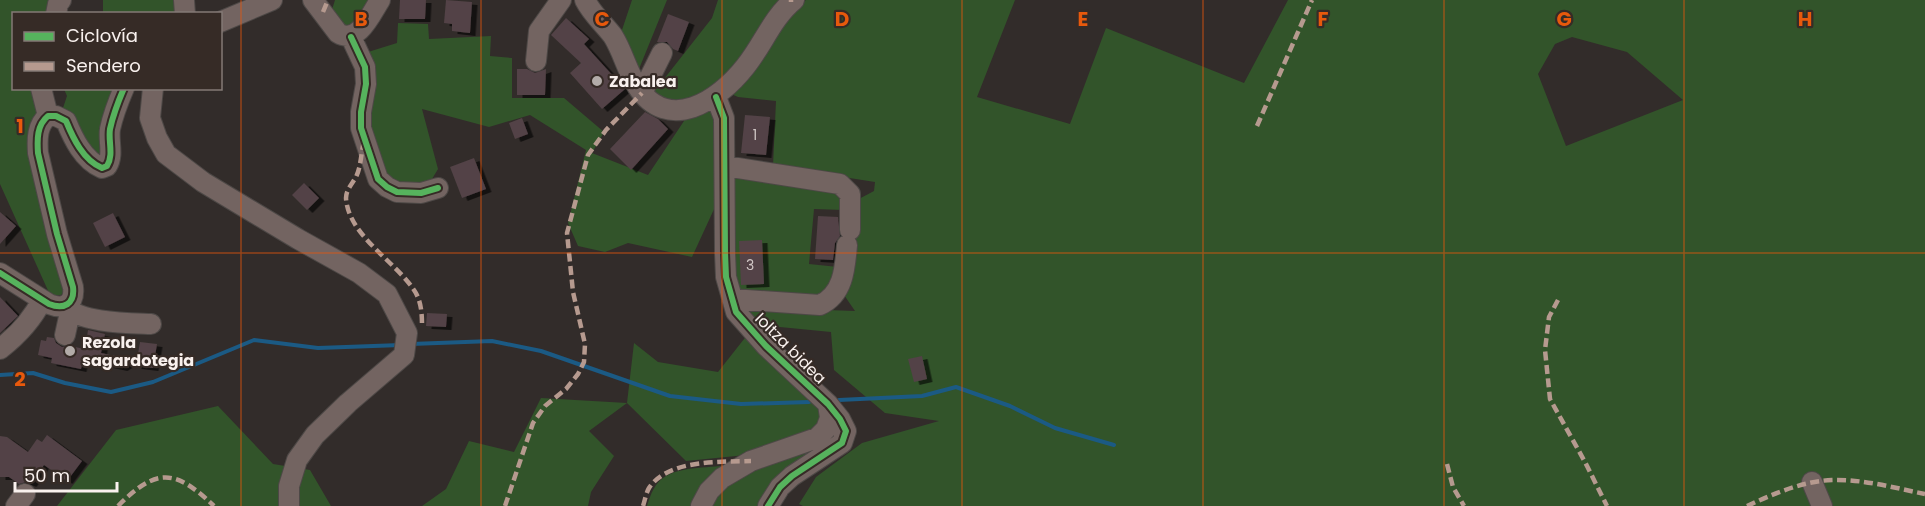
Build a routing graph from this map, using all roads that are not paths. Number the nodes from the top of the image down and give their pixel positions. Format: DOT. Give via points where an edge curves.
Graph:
graph roads {
  1 [pos="272,0"];
  2 [pos="313,0"];
  3 [pos="380,0"];
  4 [pos="561,0"];
  5 [pos="585,0"];
  6 [pos="794,0"];
  7 [pos="222,21"];
  8 [pos="351,37"];
  9 [pos="662,53"];
  10 [pos="536,61"];
  11 [pos="42,90"];
  12 [pos="123,90"];
  13 [pos="153,90"];
  14 [pos="642,93"];
  15 [pos="716,97"];
  16 [pos="48,116"];
  17 [pos="725,166"];
  18 [pos="438,188"];
  19 [pos="0,273"];
  20 [pos="732,299"];
  21 [pos="42,300"];
  22 [pos="67,309"];
  23 [pos="151,324"];
  24 [pos="65,334"];
  25 [pos="0,349"];
  26 [pos="828,404"];
  27 [pos="1812,482"];
  28 [pos="289,506"];
  29 [pos="701,506"];
  30 [pos="768,506"];
  31 [pos="1822,506"];
  1 -- 7 [label="street"];
  2 -- 8 [label="street" via="338,33"];
  3 -- 8 [label="street"];
  4 -- 10 [label="street" via="539,31"];
  5 -- 14 [label="street" via="613,37"];
  6 -- 15 [label="street" via="735,80"];
  8 -- 18 [label="street" via="365,68 361,128 378,179 397,192 420,193"];
  9 -- 14 [label="street"];
  11 -- 16 [label="street"];
  12 -- 16 [label="street" via="109,131 110,162 102,168 94,165 74,140 66,121"];
  13 -- 28 [label="street" via="150,118 166,153 203,182 369,280 387,294 407,333 404,355 315,435 297,460 289,486"];
  14 -- 15 [label="street" via="658,107 672,112"];
  15 -- 17 [label="street, Ioltza bidea" via="724,118"];
  16 -- 22 [label="street" via="39,129 38,153 73,287 74,295"];
  17 -- 20 [label="street, Ioltza bidea" via="726,277"];
  17 -- 20 [label="street" via="840,184 850,194 843,276 829,301 820,305"];
  19 -- 21 [label="street"];
  20 -- 26 [label="street, Ioltza bidea" via="736,312 752,330"];
  21 -- 22 [label="street"];
  21 -- 25 [label="street" via="35,315"];
  22 -- 23 [label="street" via="112,323"];
  22 -- 24 [label="street"];
  26 -- 29 [label="street" via="830,418 818,438 751,461 722,478"];
  26 -- 30 [label="street, Ioltza bidea" via="846,431 842,443 792,476"];
  27 -- 31 [label="street"];
}
